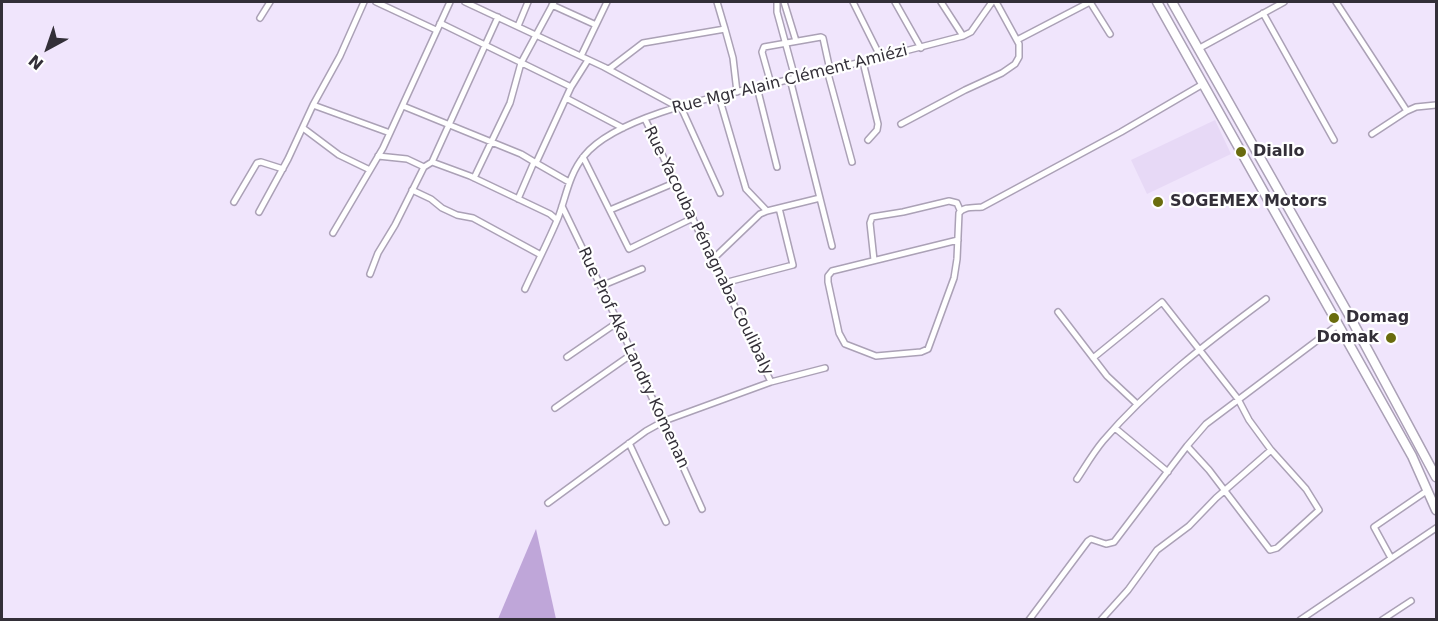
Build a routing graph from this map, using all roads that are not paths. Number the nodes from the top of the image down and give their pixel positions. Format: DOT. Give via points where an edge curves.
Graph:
graph roads {
  1 [pos="270,2"];
  2 [pos="364,2"];
  3 [pos="376,2"];
  4 [pos="450,2"];
  5 [pos="465,2"];
  6 [pos="528,2"];
  7 [pos="607,2"];
  8 [pos="717,2"];
  9 [pos="777,2"];
  10 [pos="784,2"];
  11 [pos="853,2"];
  12 [pos="895,2"];
  13 [pos="941,2"];
  14 [pos="992,2"];
  15 [pos="996,2"];
  16 [pos="1090,2"];
  17 [pos="1158,2"];
  18 [pos="1172,2"];
  19 [pos="1284,2"];
  20 [pos="1336,2"];
  21 [pos="553,3"];
  22 [pos="1263,13"];
  23 [pos="498,17"];
  24 [pos="260,18"];
  25 [pos="440,23"];
  26 [pos="596,25"];
  27 [pos="518,26"];
  28 [pos="725,29"];
  29 [pos="436,30"];
  30 [pos="535,34"];
  31 [pos="1110,34"];
  32 [pos="963,36"];
  33 [pos="1017,40"];
  34 [pos="796,41"];
  35 [pos="786,43"];
  36 [pos="485,45"];
  37 [pos="921,48"];
  38 [pos="1198,50"];
  39 [pos="581,56"];
  40 [pos="881,58"];
  41 [pos="588,60"];
  42 [pos="863,62"];
  43 [pos="521,63"];
  44 [pos="609,69"];
  45 [pos="828,70"];
  46 [pos="793,79"];
  47 [pos="771,84"];
  48 [pos="1203,84"];
  49 [pos="571,87"];
  50 [pos="757,87"];
  51 [pos="737,92"];
  52 [pos="719,97"];
  53 [pos="566,98"];
  54 [pos="314,105"];
  55 [pos="1437,105"];
  56 [pos="403,106"];
  57 [pos="678,106"];
  58 [pos="1407,111"];
  59 [pos="645,119"];
  60 [pos="448,124"];
  61 [pos="901,124"];
  62 [pos="303,128"];
  63 [pos="623,128"];
  64 [pos="390,134"];
  65 [pos="1372,134"];
  66 [pos="868,140"];
  67 [pos="1334,140"];
  68 [pos="492,142"];
  69 [pos="378,156"];
  70 [pos="583,157"];
  71 [pos="432,162"];
  72 [pos="852,162"];
  73 [pos="535,163"];
  74 [pos="424,167"];
  75 [pos="777,167"];
  76 [pos="283,169"];
  77 [pos="370,170"];
  78 [pos="474,178"];
  79 [pos="569,182"];
  80 [pos="674,183"];
  81 [pos="412,190"];
  82 [pos="720,193"];
  83 [pos="820,198"];
  84 [pos="518,199"];
  85 [pos="234,202"];
  86 [pos="562,206"];
  87 [pos="779,208"];
  88 [pos="610,210"];
  89 [pos="960,210"];
  90 [pos="767,211"];
  91 [pos="259,212"];
  92 [pos="693,218"];
  93 [pos="557,220"];
  94 [pos="333,233"];
  95 [pos="957,240"];
  96 [pos="832,246"];
  97 [pos="541,255"];
  98 [pos="713,258"];
  99 [pos="874,260"];
  100 [pos="642,269"];
  101 [pos="370,274"];
  102 [pos="724,283"];
  103 [pos="601,286"];
  104 [pos="525,289"];
  105 [pos="1266,299"];
  106 [pos="1058,312"];
  107 [pos="618,322"];
  108 [pos="1339,324"];
  109 [pos="1198,349"];
  110 [pos="632,354"];
  111 [pos="567,357"];
  112 [pos="1093,358"];
  113 [pos="825,368"];
  114 [pos="771,382"];
  115 [pos="1238,399"];
  116 [pos="1137,404"];
  117 [pos="555,408"];
  118 [pos="664,421"];
  119 [pos="1115,428"];
  120 [pos="629,443"];
  121 [pos="1187,446"];
  122 [pos="1271,450"];
  123 [pos="1168,472"];
  124 [pos="1437,477"];
  125 [pos="1077,479"];
  126 [pos="1428,490"];
  127 [pos="1226,491"];
  128 [pos="548,502"];
  129 [pos="702,509"];
  130 [pos="1437,510"];
  131 [pos="666,522"];
  132 [pos="1437,528"];
  133 [pos="1391,558"];
  134 [pos="1412,601"];
  135 [pos="1393,613"];
  136 [pos="1029,620"];
  137 [pos="1101,620"];
  138 [pos="1300,620"];
  139 [pos="1382,620"];
  140 [pos="1397,620"];
  1 -- 24 [label="street"];
  2 -- 54 [label="street"];
  3 -- 29 [label="street"];
  4 -- 25 [label="street"];
  5 -- 23 [label="street"];
  6 -- 27 [label="street"];
  7 -- 26 [label="street"];
  8 -- 28 [label="street"];
  9 -- 35 [label="street"];
  10 -- 34 [label="street"];
  11 -- 40 [label="street"];
  12 -- 37 [label="street"];
  13 -- 32 [label="street"];
  14 -- 32 [label="street" via="971,32"];
  15 -- 33 [label="street"];
  16 -- 31 [label="street"];
  16 -- 33 [label="street"];
  17 -- 48 [label="main road"];
  18 -- 38 [label="main road"];
  19 -- 22 [label="street"];
  20 -- 58 [label="street"];
  21 -- 26 [label="street"];
  21 -- 30 [label="street"];
  22 -- 38 [label="street"];
  22 -- 67 [label="street"];
  23 -- 27 [label="street"];
  23 -- 36 [label="street"];
  25 -- 29 [label="street"];
  25 -- 36 [label="street"];
  26 -- 39 [label="street"];
  27 -- 30 [label="street"];
  28 -- 44 [label="street" via="642,43"];
  28 -- 51 [label="street" via="734,58"];
  29 -- 56 [label="street"];
  30 -- 39 [label="street"];
  30 -- 43 [label="street"];
  32 -- 37 [label="street, Rue Mgr Alain Clément Amiézi"];
  33 -- 61 [label="street" via="1020,50 1015,64"];
  34 -- 35 [label="street"];
  34 -- 45 [label="street" via="823,38"];
  35 -- 46 [label="street"];
  35 -- 47 [label="street" via="763,49"];
  36 -- 43 [label="street"];
  36 -- 60 [label="street"];
  37 -- 40 [label="street, Rue Mgr Alain Clément Amiézi"];
  38 -- 124 [label="main road"];
  39 -- 41 [label="street"];
  40 -- 42 [label="street, Rue Mgr Alain Clément Amiézi"];
  41 -- 44 [label="street"];
  41 -- 49 [label="street"];
  42 -- 45 [label="street, Rue Mgr Alain Clément Amiézi"];
  42 -- 66 [label="street" via="878,124"];
  43 -- 49 [label="street"];
  43 -- 68 [label="street" via="510,103"];
  44 -- 57 [label="street"];
  45 -- 46 [label="street, Rue Mgr Alain Clément Amiézi"];
  45 -- 72 [label="street"];
  46 -- 47 [label="street, Rue Mgr Alain Clément Amiézi"];
  46 -- 83 [label="street"];
  47 -- 50 [label="street, Rue Mgr Alain Clément Amiézi"];
  48 -- 89 [label="street" via="982,207"];
  48 -- 108 [label="main road"];
  49 -- 53 [label="street"];
  50 -- 51 [label="street, Rue Mgr Alain Clément Amiézi"];
  50 -- 75 [label="street"];
  51 -- 52 [label="street, Rue Mgr Alain Clément Amiézi"];
  52 -- 57 [label="street, Rue Mgr Alain Clément Amiézi"];
  52 -- 90 [label="street" via="746,189"];
  53 -- 63 [label="street"];
  53 -- 73 [label="street"];
  54 -- 62 [label="street"];
  54 -- 64 [label="street"];
  55 -- 58 [label="street"];
  56 -- 60 [label="street"];
  56 -- 64 [label="street"];
  57 -- 59 [label="street, Rue Mgr Alain Clément Amiézi"];
  57 -- 82 [label="street"];
  58 -- 65 [label="street"];
  59 -- 63 [label="street, Rue Mgr Alain Clément Amiézi"];
  59 -- 80 [label="street, Rue Yacouba Pénagnaba Coulibaly"];
  60 -- 68 [label="street"];
  60 -- 71 [label="street"];
  62 -- 76 [label="street"];
  62 -- 77 [label="street" via="339,155"];
  63 -- 70 [label="street, Rue Mgr Alain Clément Amiézi"];
  64 -- 69 [label="street"];
  68 -- 73 [label="street"];
  68 -- 78 [label="street"];
  69 -- 74 [label="street" via="406,159"];
  69 -- 77 [label="street"];
  70 -- 79 [label="street, Rue Mgr Alain Clément Amiézi"];
  70 -- 88 [label="street"];
  71 -- 74 [label="street"];
  71 -- 78 [label="street"];
  73 -- 79 [label="street"];
  73 -- 84 [label="street"];
  74 -- 81 [label="street"];
  76 -- 85 [label="street" via="257,163"];
  76 -- 91 [label="street"];
  77 -- 94 [label="street"];
  78 -- 84 [label="street"];
  79 -- 86 [label="street, Rue Mgr Alain Clément Amiézi"];
  80 -- 88 [label="street"];
  80 -- 92 [label="street, Rue Yacouba Pénagnaba Coulibaly"];
  81 -- 97 [label="street"];
  81 -- 101 [label="street"];
  83 -- 87 [label="street"];
  83 -- 96 [label="street"];
  84 -- 93 [label="street"];
  86 -- 93 [label="street, Rue Mgr Alain Clément Amiézi"];
  86 -- 103 [label="street, Rue Prof Aka Landry Komenan"];
  87 -- 90 [label="street"];
  87 -- 102 [label="street" via="793,265"];
  88 -- 92 [label="street" via="629,249"];
  89 -- 95 [label="street"];
  89 -- 99 [label="street" via="957,203 949,201 872,217"];
  90 -- 98 [label="street"];
  92 -- 98 [label="street, Rue Yacouba Pénagnaba Coulibaly"];
  93 -- 97 [label="street, Rue Mgr Alain Clément Amiézi"];
  95 -- 99 [label="street"];
  95 -- 99 [label="street" via="949,294 930,346 921,352 876,356 841,339 828,276 832,271"];
  97 -- 104 [label="street, Rue Mgr Alain Clément Amiézi"];
  98 -- 102 [label="street, Rue Yacouba Pénagnaba Coulibaly"];
  100 -- 103 [label="street"];
  102 -- 114 [label="street, Rue Yacouba Pénagnaba Coulibaly"];
  103 -- 107 [label="street, Rue Prof Aka Landry Komenan"];
  105 -- 109 [label="street"];
  106 -- 112 [label="street"];
  107 -- 110 [label="street, Rue Prof Aka Landry Komenan"];
  107 -- 111 [label="street"];
  108 -- 115 [label="street"];
  108 -- 126 [label="main road"];
  109 -- 112 [label="street" via="1162,302"];
  109 -- 115 [label="street"];
  109 -- 116 [label="street"];
  110 -- 117 [label="street"];
  110 -- 118 [label="street, Rue Prof Aka Landry Komenan"];
  112 -- 116 [label="street"];
  113 -- 114 [label="street"];
  114 -- 118 [label="street"];
  115 -- 121 [label="street" via="1206,424"];
  115 -- 122 [label="street"];
  116 -- 119 [label="street"];
  118 -- 120 [label="street"];
  118 -- 129 [label="street, Rue Prof Aka Landry Komenan"];
  119 -- 123 [label="street"];
  119 -- 125 [label="street"];
  120 -- 128 [label="street"];
  120 -- 131 [label="street"];
  121 -- 123 [label="street"];
  121 -- 127 [label="street"];
  122 -- 127 [label="street"];
  122 -- 127 [label="street" via="1306,489 1319,507 1317,513 1270,550"];
  123 -- 136 [label="street" via="1114,542 1088,541"];
  126 -- 130 [label="main road"];
  126 -- 133 [label="street" via="1374,527"];
  127 -- 137 [label="street" via="1157,550"];
  132 -- 133 [label="street"];
  133 -- 138 [label="street"];
  134 -- 135 [label="street"];
  135 -- 139 [label="street"];
  135 -- 140 [label="street"];
}
